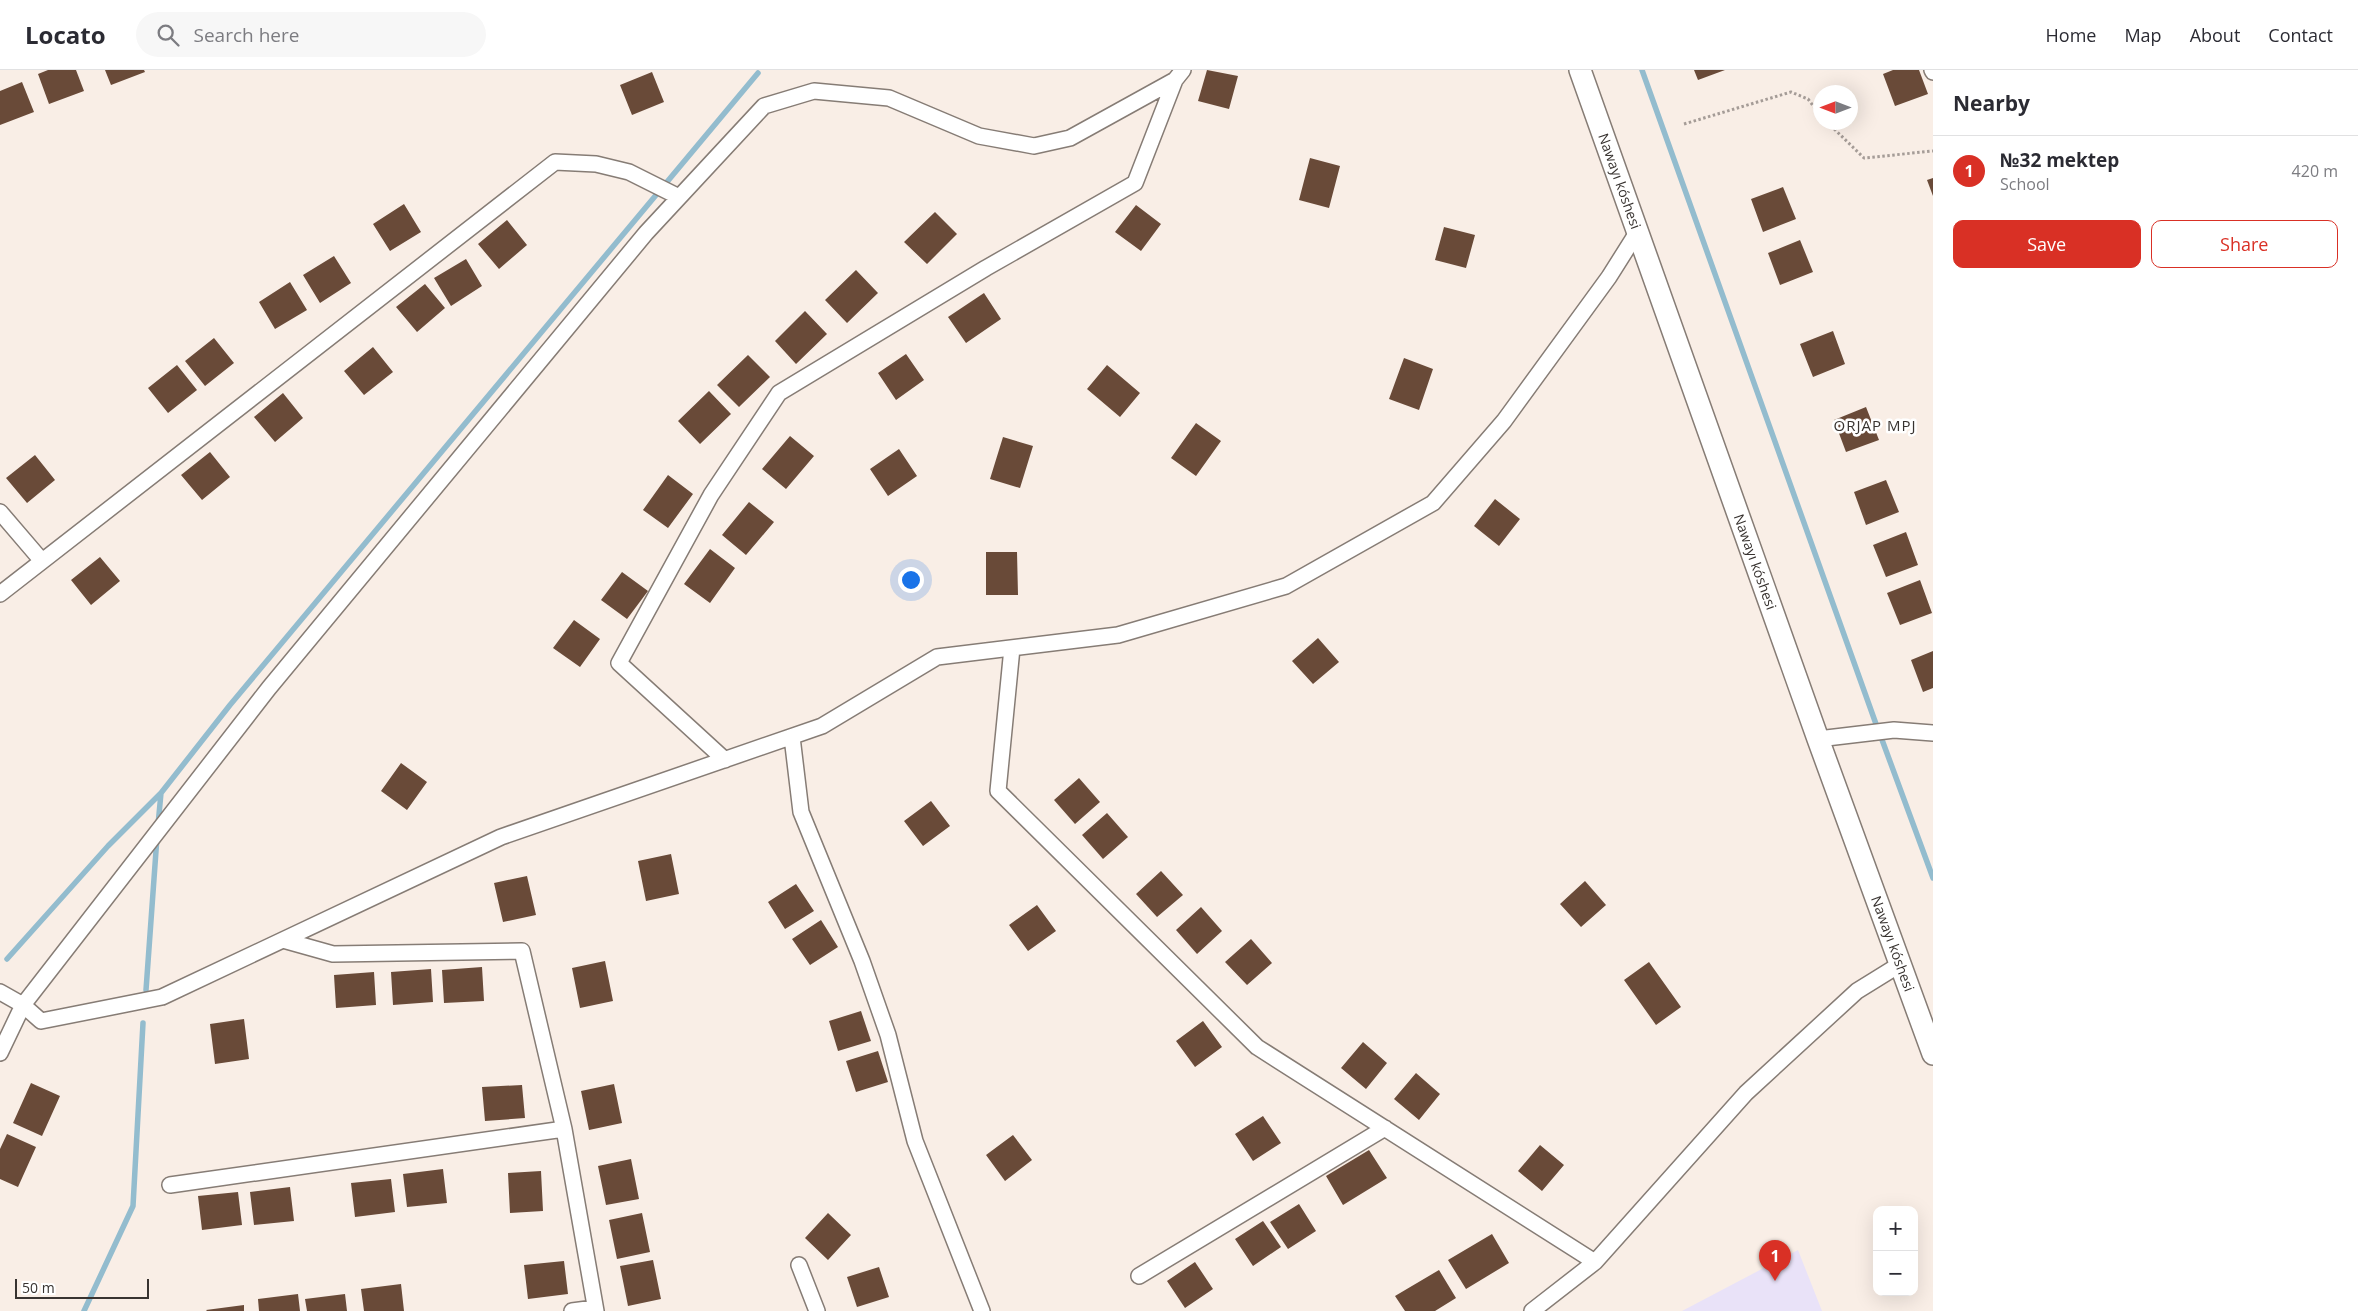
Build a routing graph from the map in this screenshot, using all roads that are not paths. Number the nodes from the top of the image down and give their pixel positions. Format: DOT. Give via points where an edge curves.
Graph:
graph roads {
  1 [pos="1580,70"];
  2 [pos="1179,75"];
  3 [pos="680,197"];
  4 [pos="1638,231"];
  5 [pos="0,512"];
  6 [pos="42,561"];
  7 [pos="0,594"];
  8 [pos="1012,648"];
  9 [pos="1933,733"];
  10 [pos="792,737"];
  11 [pos="1818,739"];
  12 [pos="725,760"];
  13 [pos="283,940"];
  14 [pos="1899,965"];
  15 [pos="0,992"];
  16 [pos="23,1005"];
  17 [pos="0,1053"];
  18 [pos="1933,1054"];
  19 [pos="1385,1128"];
  20 [pos="564,1129"];
  21 [pos="170,1185"];
  22 [pos="1595,1262"];
  23 [pos="799,1265"];
  24 [pos="1139,1276"];
  25 [pos="595,1309"];
  26 [pos="572,1311"];
  27 [pos="817,1311"];
  28 [pos="982,1311"];
  29 [pos="1532,1311"];
  1 -- 4 [label="main road, Nawayı kóshesi"];
  2 -- 3 [label="street" via="1070,138 1034,146 979,136 889,98 814,91 764,106"];
  2 -- 12 [label="street" via="1135,183 779,393 711,494 619,663"];
  3 -- 6 [label="street" via="628,172 596,164 555,162"];
  3 -- 16 [label="street" via="646,233 269,688"];
  4 -- 8 [label="street" via="1609,277 1504,421 1433,503 1286,586 1118,635"];
  4 -- 11 [label="main road, Nawayı kóshesi"];
  5 -- 6 [label="street"];
  6 -- 7 [label="street"];
  8 -- 10 [label="street" via="937,657 822,726"];
  8 -- 19 [label="street" via="998,791 1257,1047"];
  9 -- 11 [label="street" via="1894,730"];
  10 -- 12 [label="street"];
  10 -- 28 [label="street" via="801,812 862,961 888,1035 915,1141"];
  11 -- 14 [label="main road, Nawayı kóshesi"];
  12 -- 13 [label="street" via="501,837"];
  13 -- 16 [label="street" via="162,997 41,1021"];
  13 -- 20 [label="street" via="334,954 522,951"];
  14 -- 18 [label="main road, Nawayı kóshesi"];
  14 -- 22 [label="street" via="1857,991 1746,1094"];
  15 -- 16 [label="street"];
  16 -- 17 [label="street"];
  19 -- 22 [label="street"];
  19 -- 24 [label="street"];
  20 -- 21 [label="street"];
  20 -- 25 [label="street"];
  22 -- 29 [label="street"];
  23 -- 27 [label="street"];
  25 -- 26 [label="street"];
}
